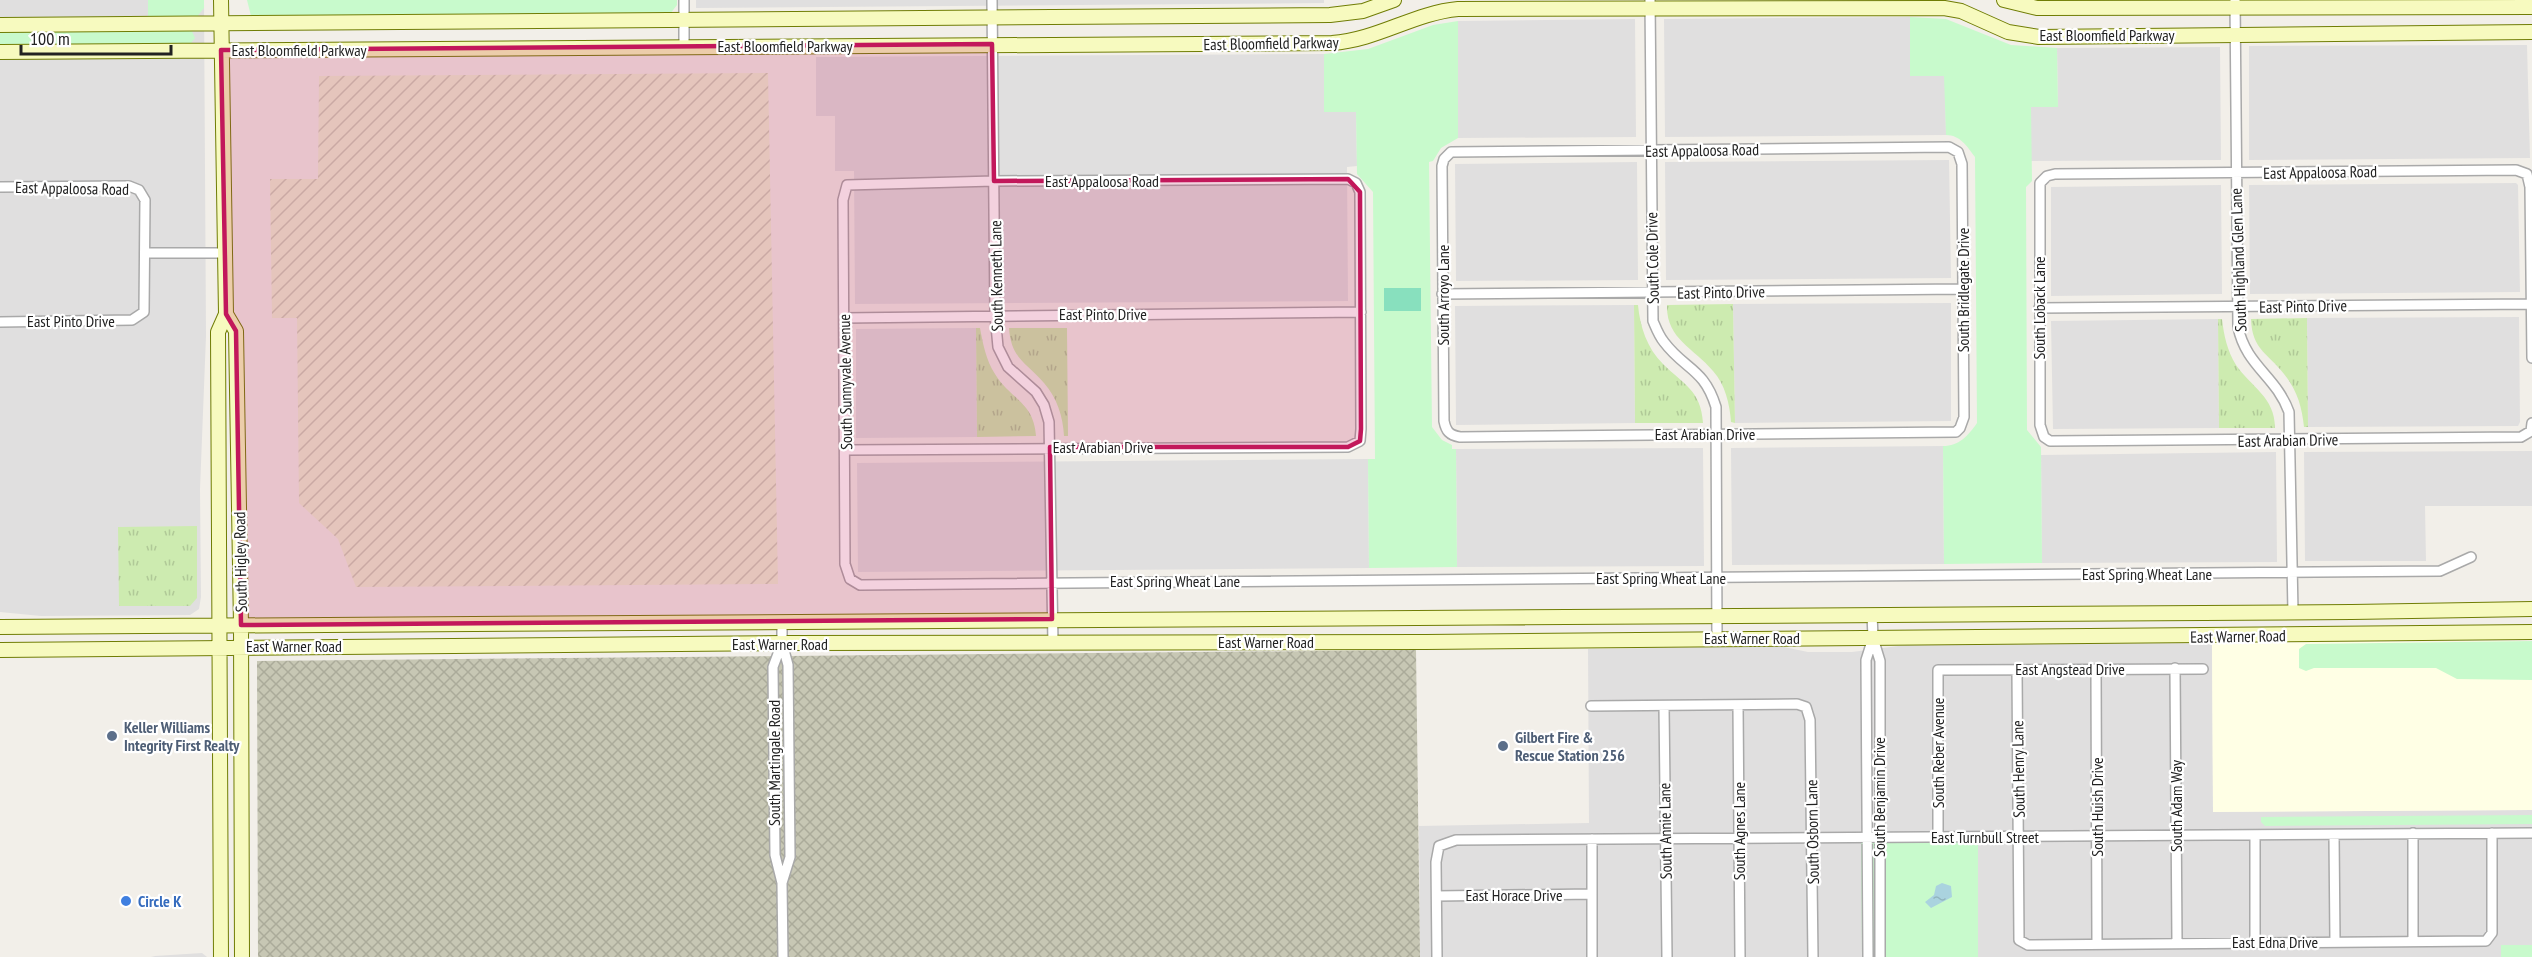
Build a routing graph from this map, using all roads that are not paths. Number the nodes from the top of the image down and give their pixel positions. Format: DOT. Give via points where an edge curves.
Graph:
graph roads {
  1 [pos="221,0"];
  2 [pos="684,0"];
  3 [pos="992,0"];
  4 [pos="1394,0"];
  5 [pos="2004,0"];
  6 [pos="1650,4"];
  7 [pos="2235,5"];
  8 [pos="2532,7"];
  9 [pos="684,19"];
  10 [pos="992,19"];
  11 [pos="221,23"];
  12 [pos="0,25"];
  13 [pos="2532,32"];
  14 [pos="2235,34"];
  15 [pos="992,44"];
  16 [pos="684,47"];
  17 [pos="221,50"];
  18 [pos="0,52"];
  19 [pos="1651,151"];
  20 [pos="1958,152"];
  21 [pos="1447,155"];
  22 [pos="2236,173"];
  23 [pos="2042,179"];
  24 [pos="994,181"];
  25 [pos="847,186"];
  26 [pos="0,187"];
  27 [pos="145,253"];
  28 [pos="225,253"];
  29 [pos="1963,289"];
  30 [pos="1651,292"];
  31 [pos="1442,294"];
  32 [pos="2532,303"];
  33 [pos="2237,307"];
  34 [pos="2039,308"];
  35 [pos="1361,312"];
  36 [pos="226,314"];
  37 [pos="995,315"];
  38 [pos="844,318"];
  39 [pos="0,322"];
  40 [pos="2532,358"];
  41 [pos="2532,427"];
  42 [pos="1960,428"];
  43 [pos="1450,434"];
  44 [pos="1717,434"];
  45 [pos="2044,436"];
  46 [pos="2291,440"];
  47 [pos="1050,447"];
  48 [pos="846,450"];
  49 [pos="2471,557"];
  50 [pos="2292,573"];
  51 [pos="1718,578"];
  52 [pos="850,579"];
  53 [pos="1051,582"];
  54 [pos="2532,609"];
  55 [pos="2293,612"];
  56 [pos="1872,614"];
  57 [pos="1717,615"];
  58 [pos="1425,617"];
  59 [pos="1052,619"];
  60 [pos="782,621"];
  61 [pos="534,624"];
  62 [pos="219,625"];
  63 [pos="241,625"];
  64 [pos="0,627"];
  65 [pos="2532,632"];
  66 [pos="1717,638"];
  67 [pos="1873,638"];
  68 [pos="1426,642"];
  69 [pos="782,643"];
  70 [pos="1053,643"];
  71 [pos="241,646"];
  72 [pos="533,646"];
  73 [pos="219,647"];
  74 [pos="0,650"];
  75 [pos="2175,668"];
  76 [pos="2096,669"];
  77 [pos="2203,669"];
  78 [pos="1938,670"];
  79 [pos="2017,670"];
  80 [pos="1738,705"];
  81 [pos="1592,706"];
  82 [pos="1664,706"];
  83 [pos="2413,833"];
  84 [pos="2492,833"];
  85 [pos="2532,833"];
  86 [pos="2255,835"];
  87 [pos="2334,835"];
  88 [pos="2097,836"];
  89 [pos="2176,836"];
  90 [pos="1878,837"];
  91 [pos="1938,837"];
  92 [pos="2019,837"];
  93 [pos="1739,838"];
  94 [pos="1812,838"];
  95 [pos="1866,838"];
  96 [pos="1592,839"];
  97 [pos="1665,839"];
  98 [pos="782,883"];
  99 [pos="1592,894"];
  100 [pos="1437,896"];
  101 [pos="2019,940"];
  102 [pos="2413,941"];
  103 [pos="2255,942"];
  104 [pos="2335,942"];
  105 [pos="2177,943"];
  106 [pos="2097,944"];
  107 [pos="221,957"];
  108 [pos="242,957"];
  109 [pos="783,957"];
  110 [pos="1437,957"];
  111 [pos="1593,957"];
  112 [pos="1667,957"];
  113 [pos="1740,957"];
  114 [pos="1813,957"];
  115 [pos="1868,957"];
  116 [pos="1880,957"];
  1 -- 11 [label="main road, South Higley Road"];
  2 -- 9 [label="street"];
  3 -- 10 [label="street, South Kenneth Lane"];
  4 -- 10 [label="main road, East Bloomfield Parkway" via="1363,11 1330,15"];
  5 -- 7 [label="main road, East Bloomfield Parkway" via="2037,8"];
  6 -- 14 [label="main road, East Bloomfield Parkway" via="1924,7 1961,11 2008,32 2039,37"];
  6 -- 15 [label="main road, East Bloomfield Parkway" via="1440,10 1360,40 1332,43"];
  6 -- 19 [label="street, South Cole Drive"];
  7 -- 8 [label="main road, East Bloomfield Parkway"];
  7 -- 14 [label="street, South Highland Glen Lane"];
  9 -- 10 [label="main road, East Bloomfield Parkway"];
  9 -- 11 [label="main road, East Bloomfield Parkway"];
  9 -- 16 [label="street"];
  10 -- 15 [label="street, South Kenneth Lane"];
  11 -- 12 [label="main road, East Bloomfield Parkway"];
  11 -- 17 [label="main road, South Higley Road"];
  13 -- 14 [label="main road, East Bloomfield Parkway"];
  14 -- 22 [label="street, South Highland Glen Lane"];
  15 -- 16 [label="main road, East Bloomfield Parkway"];
  15 -- 24 [label="street, South Kenneth Lane"];
  16 -- 17 [label="main road, East Bloomfield Parkway"];
  17 -- 18 [label="main road, East Bloomfield Parkway"];
  17 -- 28 [label="main road, South Higley Road"];
  19 -- 20 [label="street, East Appaloosa Road" via="1949,147"];
  19 -- 21 [label="street, East Appaloosa Road" via="1457,151"];
  19 -- 30 [label="street, South Cole Drive"];
  20 -- 29 [label="street, South Bridlegate Drive" via="1962,164"];
  21 -- 31 [label="street, South Arroyo Lane" via="1442,166"];
  22 -- 23 [label="street, East Appaloosa Road" via="2055,174"];
  22 -- 32 [label="street, East Appaloosa Road" via="2516,170 2527,174"];
  22 -- 33 [label="street, South Highland Glen Lane"];
  23 -- 34 [label="street, South Loback Lane" via="2038,189"];
  24 -- 25 [label="street, East Appaloosa Road"];
  24 -- 35 [label="street, East Appaloosa Road" via="1348,180 1356,183 1360,192"];
  24 -- 37 [label="street, South Kenneth Lane"];
  25 -- 38 [label="street, South Sunnyvale Avenue" via="843,200"];
  26 -- 27 [label="street, East Appaloosa Road" via="129,186 142,193 145,200"];
  27 -- 28 [label="street"];
  27 -- 39 [label="street, East Pinto Drive" via="146,306 141,316 129,321"];
  28 -- 36 [label="main road, South Higley Road"];
  29 -- 30 [label="street, East Pinto Drive"];
  29 -- 42 [label="street, South Bridlegate Drive" via="1964,417"];
  30 -- 31 [label="street, East Pinto Drive"];
  30 -- 44 [label="street, South Cole Drive" via="1653,321 1663,342 1710,390 1716,407"];
  31 -- 43 [label="street, South Arroyo Lane" via="1444,421"];
  32 -- 33 [label="street, East Pinto Drive"];
  32 -- 40 [label="street"];
  33 -- 34 [label="street, East Pinto Drive"];
  33 -- 46 [label="street, South Highland Glen Lane" via="2241,344 2283,396 2289,412"];
  34 -- 45 [label="street, South Loback Lane" via="2040,425"];
  35 -- 37 [label="street, East Pinto Drive"];
  35 -- 47 [label="street, East Arabian Drive" via="1360,441 1348,447"];
  36 -- 62 [label="main road, South Higley Road" via="218,332"];
  36 -- 63 [label="main road, South Higley Road" via="236,332"];
  37 -- 38 [label="street, East Pinto Drive"];
  37 -- 47 [label="street, South Kenneth Lane" via="998,347 1008,367 1036,392 1044,405"];
  38 -- 48 [label="street, South Sunnyvale Avenue"];
  41 -- 46 [label="street, East Arabian Drive" via="2521,437"];
  42 -- 44 [label="street, East Arabian Drive" via="1949,433"];
  43 -- 44 [label="street, East Arabian Drive"];
  44 -- 51 [label="street, South Cole Drive"];
  45 -- 46 [label="street, East Arabian Drive" via="2057,442"];
  46 -- 50 [label="street, South Highland Glen Lane"];
  47 -- 48 [label="street, East Arabian Drive"];
  47 -- 53 [label="street, South Kenneth Lane"];
  48 -- 52 [label="street, South Sunnyvale Avenue" via="845,564"];
  49 -- 50 [label="street, East Spring Wheat Lane" via="2440,571"];
  50 -- 51 [label="street, East Spring Wheat Lane"];
  50 -- 55 [label="street, South Highland Glen Lane"];
  51 -- 53 [label="street, East Spring Wheat Lane"];
  51 -- 57 [label="street, South Cole Drive"];
  52 -- 53 [label="street, East Spring Wheat Lane" via="860,585"];
  53 -- 59 [label="street, South Kenneth Lane"];
  54 -- 55 [label="main road, East Warner Road"];
  55 -- 56 [label="main road, East Warner Road"];
  56 -- 57 [label="main road, East Warner Road"];
  56 -- 67 [label="street, South Benjamin Drive"];
  57 -- 58 [label="main road, East Warner Road"];
  57 -- 66 [label="street, South Cole Drive"];
  58 -- 59 [label="main road, East Warner Road"];
  58 -- 68 [label="main road"];
  59 -- 60 [label="main road, East Warner Road"];
  59 -- 70 [label="street, South Kenneth Lane"];
  60 -- 61 [label="main road, East Warner Road"];
  60 -- 69 [label="street, South Martingale Road"];
  61 -- 63 [label="main road, East Warner Road"];
  61 -- 72 [label="main road"];
  62 -- 63 [label="main road, East Warner Road"];
  62 -- 64 [label="main road, East Warner Road"];
  62 -- 73 [label="main road, South Higley Road"];
  63 -- 71 [label="main road, South Higley Road"];
  65 -- 67 [label="main road, East Warner Road"];
  66 -- 67 [label="main road, East Warner Road"];
  66 -- 68 [label="main road, East Warner Road"];
  67 -- 90 [label="street, South Benjamin Drive" via="1880,661"];
  67 -- 95 [label="street, South Benjamin Drive" via="1866,660"];
  68 -- 70 [label="main road, East Warner Road"];
  69 -- 70 [label="main road, East Warner Road"];
  69 -- 72 [label="main road, East Warner Road"];
  69 -- 98 [label="street, South Martingale Road" via="789,665 790,857"];
  69 -- 98 [label="street, South Martingale Road" via="773,667 775,855"];
  71 -- 72 [label="main road, East Warner Road"];
  71 -- 73 [label="main road, East Warner Road"];
  71 -- 108 [label="main road, South Higley Road"];
  73 -- 74 [label="main road, East Warner Road"];
  73 -- 107 [label="main road, South Higley Road"];
  75 -- 76 [label="street, East Angstead Drive"];
  75 -- 77 [label="street, East Angstead Drive"];
  75 -- 89 [label="street, South Adam Way"];
  76 -- 79 [label="street, East Angstead Drive"];
  76 -- 88 [label="street, South Huish Drive"];
  78 -- 79 [label="street, East Angstead Drive"];
  78 -- 91 [label="street, South Reber Avenue"];
  79 -- 92 [label="street, South Henry Lane"];
  80 -- 82 [label="street"];
  80 -- 93 [label="street, South Agnes Lane"];
  80 -- 94 [label="street, South Osborn Lane" via="1806,707 1810,720"];
  81 -- 82 [label="street"];
  82 -- 97 [label="street, South Annie Lane"];
  83 -- 84 [label="street, East Turnbull Street"];
  83 -- 87 [label="street, East Turnbull Street"];
  83 -- 102 [label="street"];
  84 -- 85 [label="street, East Turnbull Street"];
  84 -- 102 [label="street, East Edna Drive" via="2492,933 2486,941"];
  86 -- 87 [label="street, East Turnbull Street"];
  86 -- 89 [label="street, East Turnbull Street"];
  86 -- 103 [label="street"];
  87 -- 104 [label="street"];
  88 -- 89 [label="street, East Turnbull Street"];
  88 -- 92 [label="street, East Turnbull Street"];
  88 -- 106 [label="street, South Huish Drive"];
  89 -- 105 [label="street, South Adam Way"];
  90 -- 91 [label="street, East Turnbull Street"];
  90 -- 95 [label="street, East Turnbull Street"];
  90 -- 116 [label="street, South Benjamin Drive"];
  91 -- 92 [label="street, East Turnbull Street"];
  92 -- 101 [label="street, South Henry Lane"];
  93 -- 94 [label="street, East Turnbull Street"];
  93 -- 97 [label="street, East Turnbull Street"];
  93 -- 113 [label="street, South Agnes Lane"];
  94 -- 95 [label="street, East Turnbull Street"];
  94 -- 114 [label="street, South Osborn Lane"];
  95 -- 115 [label="street, South Benjamin Drive"];
  96 -- 97 [label="street, East Turnbull Street"];
  96 -- 99 [label="street"];
  96 -- 100 [label="street, East Turnbull Street" via="1456,840 1440,846 1436,862"];
  97 -- 112 [label="street, South Annie Lane"];
  98 -- 109 [label="street, South Martingale Road"];
  99 -- 100 [label="street, East Horace Drive"];
  99 -- 111 [label="street"];
  100 -- 110 [label="street"];
  101 -- 106 [label="street, East Edna Drive" via="2028,945"];
  102 -- 104 [label="street, East Edna Drive"];
  103 -- 104 [label="street, East Edna Drive"];
  103 -- 105 [label="street, East Edna Drive"];
  105 -- 106 [label="street, East Edna Drive"];
}
